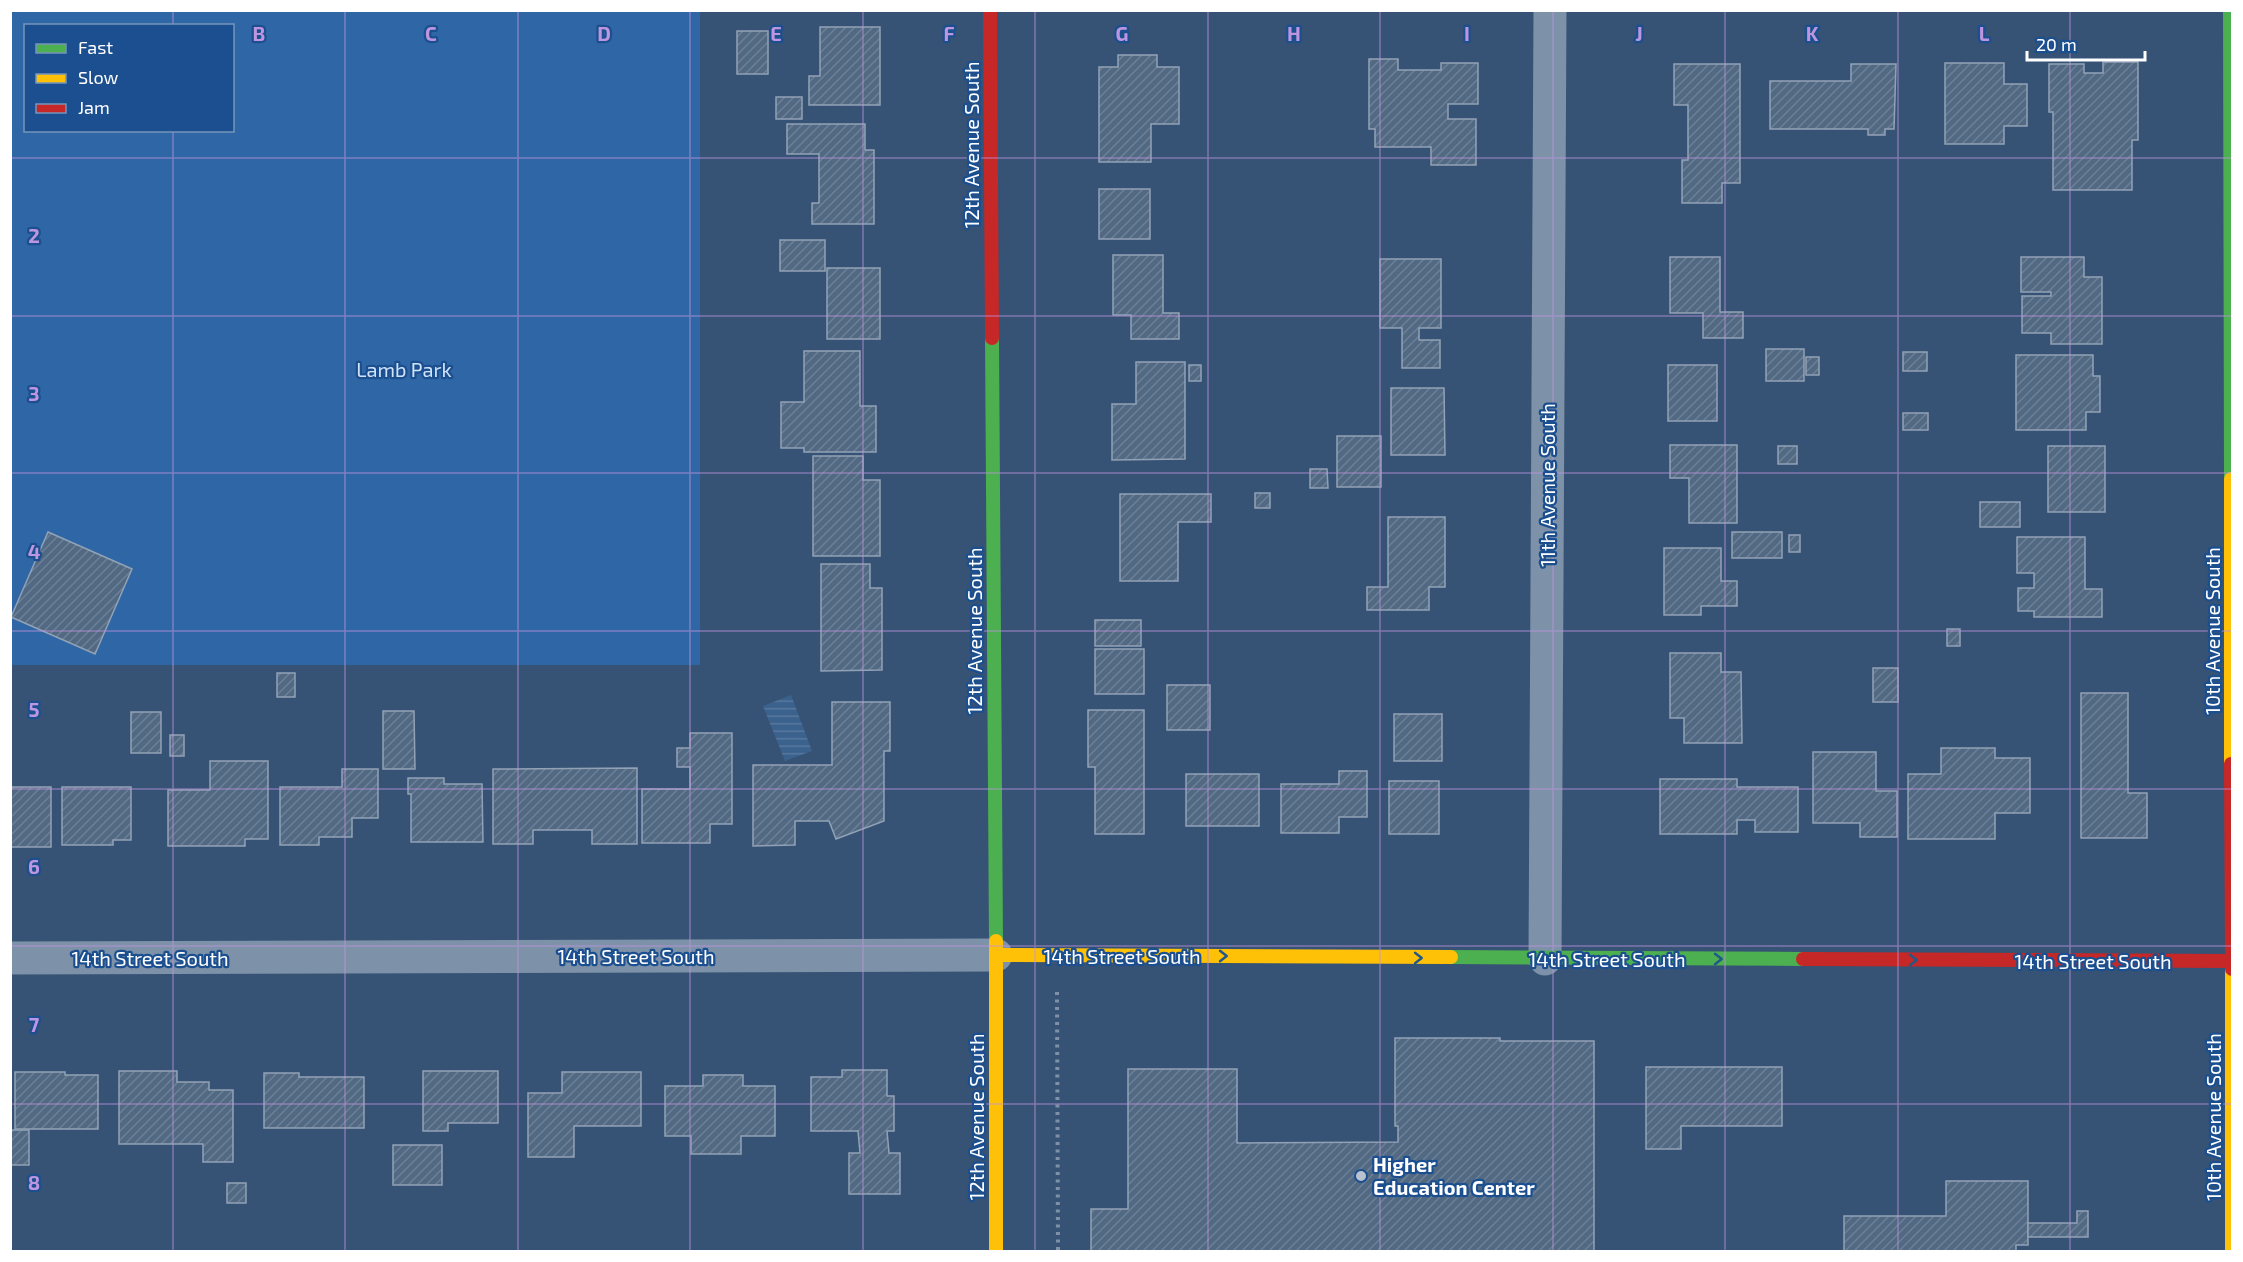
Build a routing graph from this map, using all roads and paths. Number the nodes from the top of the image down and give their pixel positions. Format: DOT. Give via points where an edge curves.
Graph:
graph roads {
  1 [pos="990,10"];
  2 [pos="1550,10"];
  3 [pos="2230,10"];
  4 [pos="996,955"];
  5 [pos="1056,955"];
  6 [pos="10,958"];
  7 [pos="1545,959"];
  8 [pos="2232,961"];
  9 [pos="996,1251"];
  10 [pos="1058,1251"];
  11 [pos="2232,1251"];
  1 -- 4 [label="street, 12th Avenue South"];
  2 -- 7 [label="street, 11th Avenue South"];
  3 -- 8 [label="street, 10th Avenue South"];
  4 -- 5 [label="street, 14th Street South"];
  4 -- 6 [label="street, 14th Street South"];
  4 -- 9 [label="street, 12th Avenue South"];
  5 -- 7 [label="street, 14th Street South, one-way"];
  5 -- 10 [label="path"];
  7 -- 8 [label="street, 14th Street South, one-way"];
  8 -- 11 [label="street, 10th Avenue South"];
}
